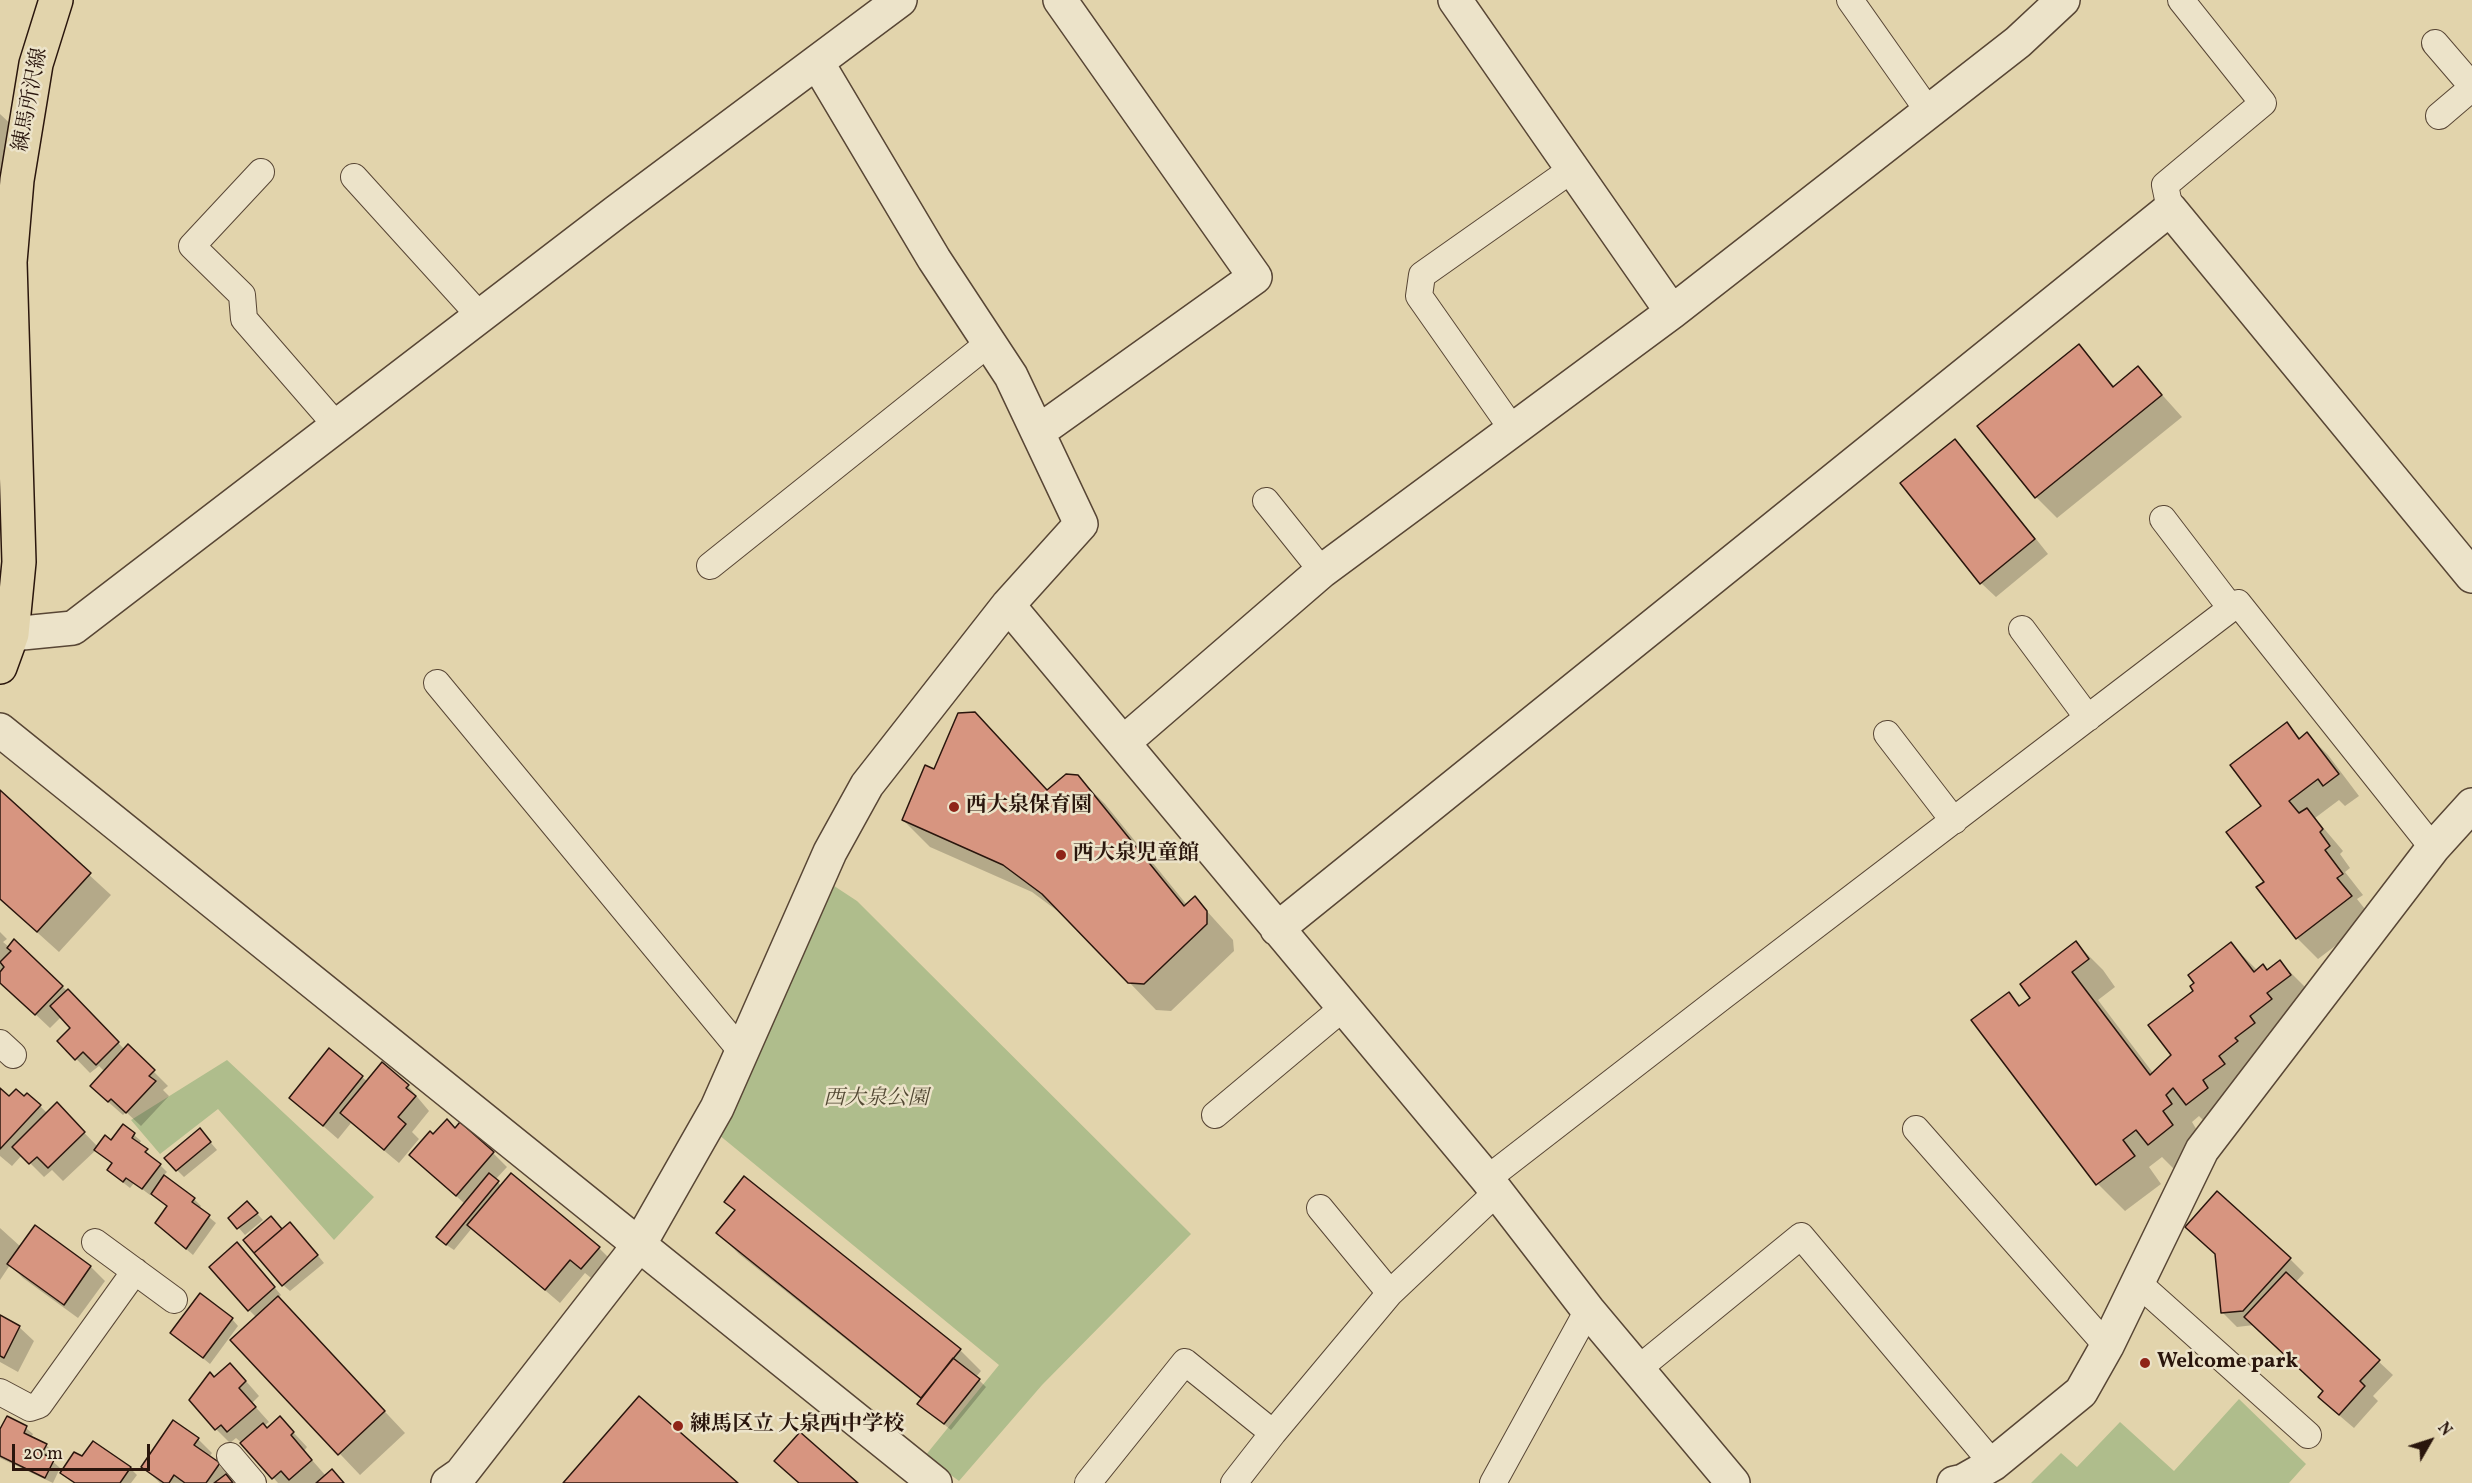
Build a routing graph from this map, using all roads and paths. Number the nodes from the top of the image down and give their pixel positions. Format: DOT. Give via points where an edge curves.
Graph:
graph roads {
  1 [pos="56,0"];
  2 [pos="1060,0"];
  3 [pos="1455,0"];
  4 [pos="1850,0"];
  5 [pos="2063,0"];
  6 [pos="2181,0"];
  7 [pos="896,2"];
  8 [pos="2435,43"];
  9 [pos="818,64"];
  10 [pos="2472,87"];
  11 [pos="1929,112"];
  12 [pos="2439,116"];
  13 [pos="1571,170"];
  14 [pos="261,172"];
  15 [pos="354,177"];
  16 [pos="2170,209"];
  17 [pos="1672,312"];
  18 [pos="480,316"];
  19 [pos="989,344"];
  20 [pos="336,425"];
  21 [pos="1513,430"];
  22 [pos="1038,432"];
  23 [pos="1266,501"];
  24 [pos="2163,519"];
  25 [pos="710,566"];
  26 [pos="1322,571"];
  27 [pos="2472,576"];
  28 [pos="1008,605"];
  29 [pos="2232,608"];
  30 [pos="2022,629"];
  31 [pos="12,634"];
  32 [pos="0,667"];
  33 [pos="437,683"];
  34 [pos="2088,718"];
  35 [pos="0,730"];
  36 [pos="1887,735"];
  37 [pos="1124,742"];
  38 [pos="2472,805"];
  39 [pos="1954,821"];
  40 [pos="2433,848"];
  41 [pos="1277,929"];
  42 [pos="1344,1007"];
  43 [pos="742,1052"];
  44 [pos="1215,1115"];
  45 [pos="1916,1129"];
  46 [pos="1492,1185"];
  47 [pos="1320,1208"];
  48 [pos="95,1242"];
  49 [pos="639,1245"];
  50 [pos="135,1271"];
  51 [pos="2138,1283"];
  52 [pos="1390,1293"];
  53 [pos="174,1300"];
  54 [pos="1588,1310"];
  55 [pos="2106,1346"];
  56 [pos="1638,1369"];
  57 [pos="0,1392"];
  58 [pos="1273,1433"];
  59 [pos="2308,1435"];
  60 [pos="230,1456"];
  61 [pos="1993,1464"];
  62 [pos="254,1483"];
  63 [pos="448,1483"];
  64 [pos="935,1483"];
  65 [pos="1088,1483"];
  66 [pos="1234,1483"];
  67 [pos="1493,1483"];
  68 [pos="1733,1483"];
  69 [pos="1954,1483"];
  1 -- 31 [label="main road, 練馬所沢線" via="34,76 16,180 10,262 19,562"];
  2 -- 22 [label="street" via="1255,277"];
  3 -- 13 [label="street"];
  4 -- 11 [label="lane"];
  5 -- 11 [label="street" via="2018,42"];
  6 -- 16 [label="lane" via="2263,103 2164,185"];
  7 -- 9 [label="street"];
  8 -- 10 [label="lane"];
  9 -- 18 [label="street"];
  9 -- 19 [label="street"];
  10 -- 12 [label="lane"];
  11 -- 17 [label="street"];
  13 -- 17 [label="street"];
  13 -- 21 [label="lane" via="1422,275 1419,296"];
  14 -- 20 [label="lane" via="192,246 242,295 244,319"];
  15 -- 18 [label="lane"];
  16 -- 27 [label="street"];
  16 -- 41 [label="street"];
  17 -- 21 [label="street"];
  18 -- 20 [label="street"];
  19 -- 22 [label="street" via="1011,376"];
  19 -- 25 [label="lane"];
  20 -- 31 [label="street" via="73,628"];
  21 -- 26 [label="street"];
  22 -- 28 [label="street" via="1081,524"];
  23 -- 26 [label="lane"];
  24 -- 29 [label="lane"];
  26 -- 37 [label="street"];
  28 -- 37 [label="street"];
  28 -- 43 [label="street" via="867,785 830,852"];
  29 -- 34 [label="lane"];
  29 -- 40 [label="lane" via="2238,603"];
  30 -- 34 [label="lane"];
  31 -- 32 [label="main road, 練馬所沢線"];
  33 -- 43 [label="lane"];
  34 -- 39 [label="lane"];
  35 -- 49 [label="street"];
  36 -- 39 [label="lane"];
  37 -- 41 [label="street"];
  38 -- 40 [label="street"];
  39 -- 46 [label="lane"];
  40 -- 51 [label="street" via="2202,1150"];
  41 -- 42 [label="street"];
  42 -- 44 [label="lane"];
  42 -- 46 [label="street"];
  43 -- 49 [label="street" via="717,1108"];
  45 -- 55 [label="lane"];
  46 -- 52 [label="lane"];
  46 -- 54 [label="street"];
  47 -- 52 [label="lane"];
  48 -- 50 [label="lane"];
  49 -- 63 [label="street" via="461,1474"];
  49 -- 64 [label="street"];
  50 -- 53 [label="lane"];
  50 -- 57 [label="lane" via="39,1405 30,1408"];
  51 -- 55 [label="street"];
  51 -- 59 [label="lane"];
  52 -- 58 [label="lane"];
  54 -- 56 [label="street"];
  54 -- 67 [label="lane"];
  55 -- 61 [label="street" via="2081,1392"];
  56 -- 61 [label="lane" via="1801,1236"];
  56 -- 68 [label="street"];
  58 -- 65 [label="lane" via="1185,1362"];
  58 -- 66 [label="lane"];
  60 -- 62 [label="lane"];
  61 -- 69 [label="street"];
}
